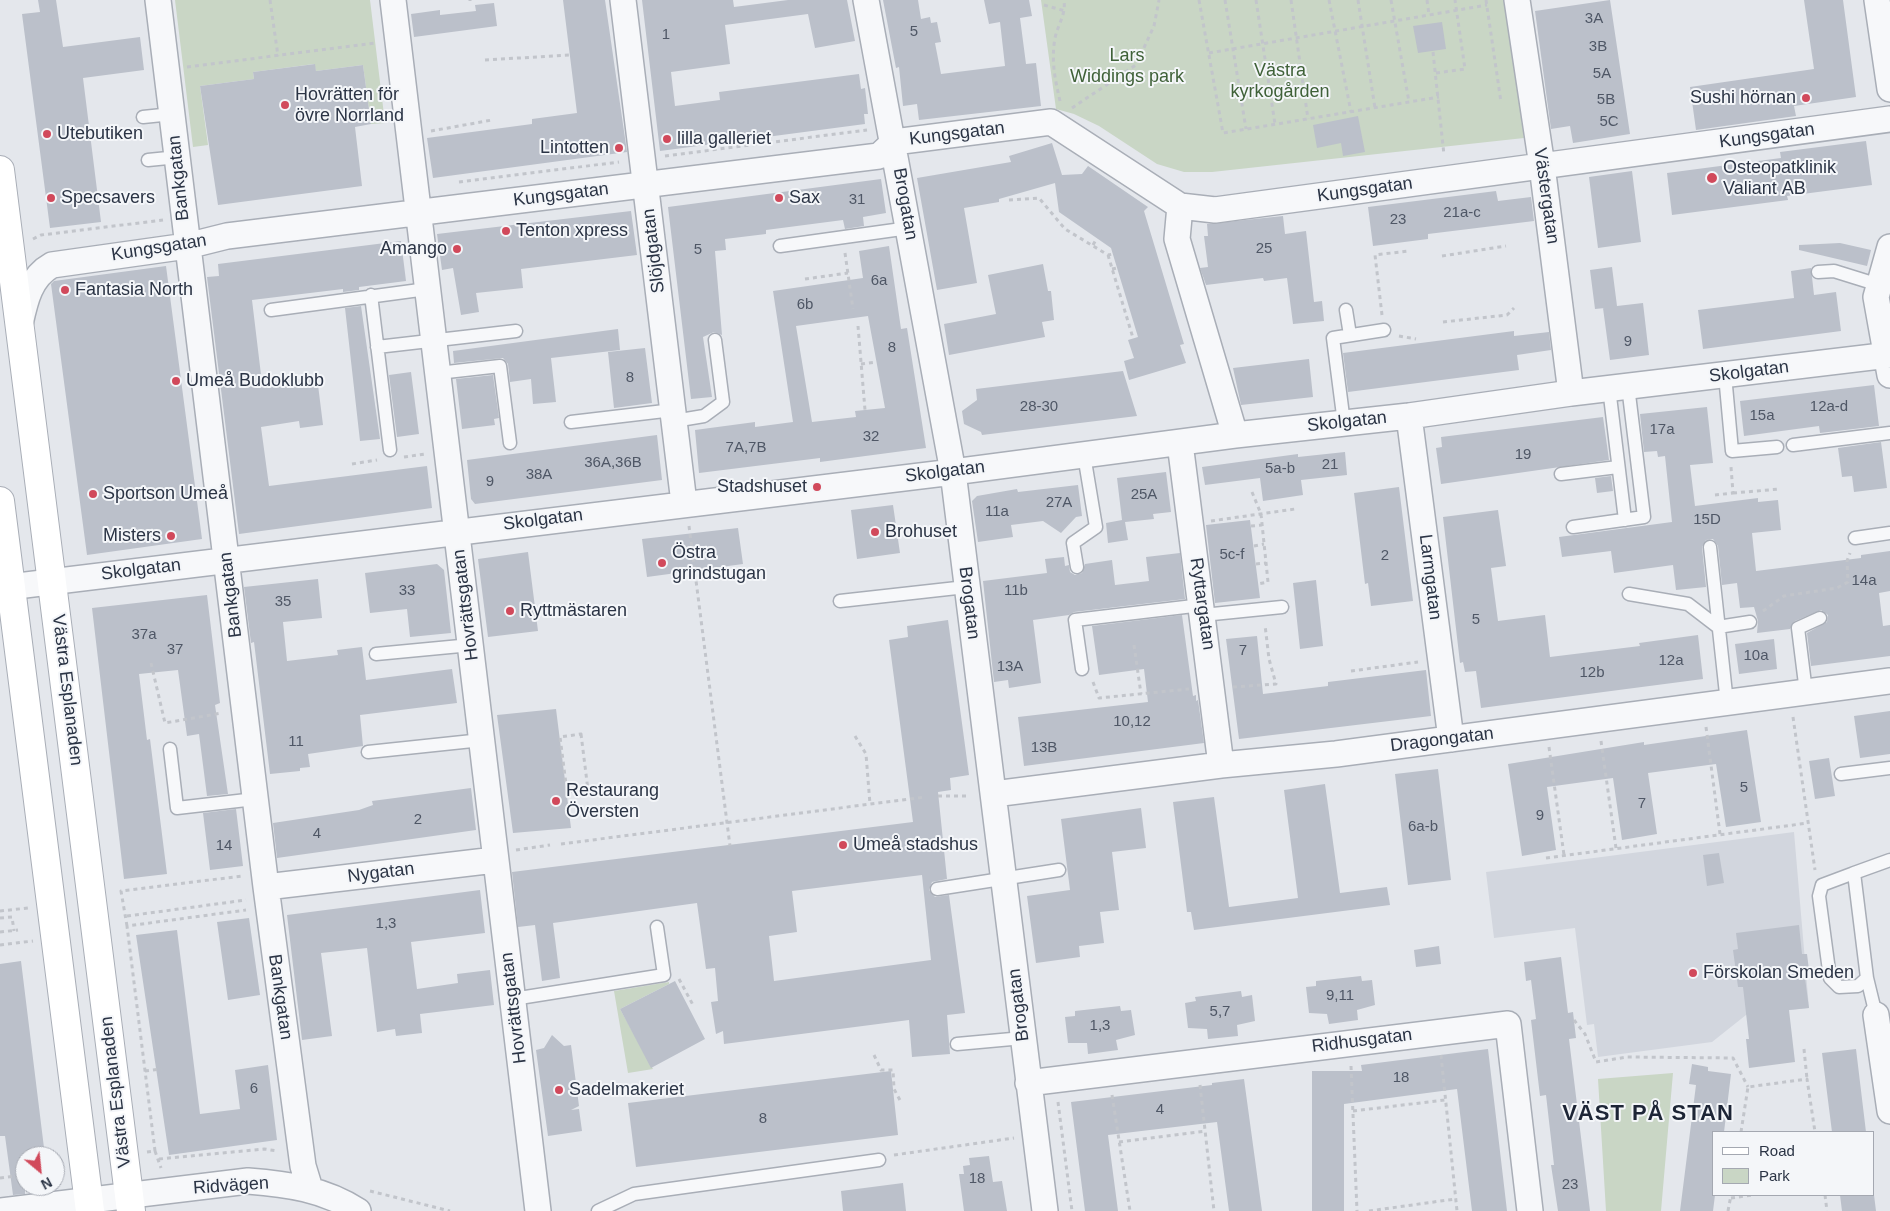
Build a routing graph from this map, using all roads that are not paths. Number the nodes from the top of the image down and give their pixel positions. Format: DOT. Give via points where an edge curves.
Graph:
graph roads {
  1 [pos="158,0"];
  2 [pos="392,0"];
  3 [pos="623,0"];
  4 [pos="866,0"];
  5 [pos="1517,0"];
  6 [pos="1877,0"];
  7 [pos="1890,89"];
  8 [pos="172,114"];
  9 [pos="143,117"];
  10 [pos="1890,119"];
  11 [pos="894,142"];
  12 [pos="178,157"];
  13 [pos="148,160"];
  14 [pos="1542,166"];
  15 [pos="0,170"];
  16 [pos="646,185"];
  17 [pos="1180,206"];
  18 [pos="417,213"];
  19 [pos="910,228"];
  20 [pos="187,246"];
  21 [pos="780,246"];
  22 [pos="1890,248"];
  23 [pos="1818,272"];
  24 [pos="1880,285"];
  25 [pos="427,289"];
  26 [pos="371,295"];
  27 [pos="271,310"];
  28 [pos="1346,310"];
  29 [pos="19,329"];
  30 [pos="1384,330"];
  31 [pos="516,331"];
  32 [pos="1350,336"];
  33 [pos="715,340"];
  34 [pos="434,341"];
  35 [pos="377,348"];
  36 [pos="1889,362"];
  37 [pos="438,373"];
  38 [pos="1725,374"];
  39 [pos="1618,387"];
  40 [pos="1571,393"];
  41 [pos="673,415"];
  42 [pos="1409,416"];
  43 [pos="571,422"];
  44 [pos="1344,422"];
  45 [pos="1890,433"];
  46 [pos="1235,435"];
  47 [pos="510,443"];
  48 [pos="1180,443"];
  49 [pos="1793,445"];
  50 [pos="1777,447"];
  51 [pos="390,450"];
  52 [pos="1084,455"];
  53 [pos="1618,467"];
  54 [pos="953,472"];
  55 [pos="1562,474"];
  56 [pos="0,501"];
  57 [pos="684,503"];
  58 [pos="1625,520"];
  59 [pos="1573,527"];
  60 [pos="458,531"];
  61 [pos="1890,532"];
  62 [pos="1855,538"];
  63 [pos="1710,548"];
  64 [pos="226,559"];
  65 [pos="1076,567"];
  66 [pos="54,582"];
  67 [pos="966,587"];
  68 [pos="6,588"];
  69 [pos="1629,594"];
  70 [pos="840,601"];
  71 [pos="1282,608"];
  72 [pos="1202,610"];
  73 [pos="1820,618"];
  74 [pos="1750,622"];
  75 [pos="1718,627"];
  76 [pos="471,645"];
  77 [pos="376,654"];
  78 [pos="1082,669"];
  79 [pos="1890,681"];
  80 [pos="1798,694"];
  81 [pos="1715,705"];
  82 [pos="1451,739"];
  83 [pos="482,740"];
  84 [pos="170,750"];
  85 [pos="368,752"];
  86 [pos="1221,766"];
  87 [pos="1890,768"];
  88 [pos="1841,774"];
  89 [pos="994,794"];
  90 [pos="255,799"];
  91 [pos="496,860"];
  92 [pos="1890,860"];
  93 [pos="1059,870"];
  94 [pos="1854,873"];
  95 [pos="1004,881"];
  96 [pos="937,889"];
  97 [pos="260,898"];
  98 [pos="658,926"];
  99 [pos="1867,978"];
  100 [pos="513,999"];
  101 [pos="1876,1015"];
  102 [pos="1023,1038"];
  103 [pos="957,1044"];
  104 [pos="1028,1083"];
  105 [pos="1890,1111"];
  106 [pos="879,1160"];
  107 [pos="310,1189"];
  108 [pos="362,1200"];
  109 [pos="130,1203"];
  110 [pos="89,1205"];
  111 [pos="0,1211"];
  112 [pos="538,1211"];
  113 [pos="598,1211"];
  114 [pos="1045,1211"];
  115 [pos="1530,1211"];
  1 -- 8 [label="street, Bankgatan"];
  2 -- 18 [label="street, Hovrättsgatan"];
  3 -- 16 [label="street, Slöjdgatan"];
  4 -- 11 [label="street, Brogatan"];
  5 -- 14 [label="street, Västergatan"];
  6 -- 7 [label="street"];
  8 -- 9 [label="lane"];
  8 -- 12 [label="street, Bankgatan"];
  10 -- 14 [label="street, Kungsgatan"];
  11 -- 16 [label="street, Kungsgatan" via="879,156"];
  11 -- 17 [label="street, Kungsgatan" via="1061,120"];
  11 -- 19 [label="street, Brogatan"];
  12 -- 13 [label="lane"];
  12 -- 20 [label="street, Bankgatan"];
  14 -- 17 [label="street, Kungsgatan" via="1215,210"];
  14 -- 40 [label="street, Västergatan"];
  15 -- 29 [label="main road, Västra Esplanaden"];
  16 -- 18 [label="street, Kungsgatan"];
  16 -- 41 [label="street, Slöjdgatan"];
  17 -- 46 [label="street" via="1177,239"];
  18 -- 20 [label="street, Kungsgatan" via="227,236"];
  18 -- 25 [label="street, Hovrättsgatan"];
  19 -- 21 [label="lane"];
  19 -- 54 [label="street, Brogatan"];
  20 -- 29 [label="street, Kungsgatan" via="52,265 42,270 34,280"];
  20 -- 64 [label="street, Bankgatan"];
  22 -- 24 [label="street"];
  23 -- 24 [label="lane" via="1834,271"];
  24 -- 36 [label="street" via="1876,297"];
  25 -- 26 [label="lane"];
  25 -- 34 [label="street, Hovrättsgatan"];
  26 -- 27 [label="lane"];
  26 -- 35 [label="lane"];
  28 -- 32 [label="lane"];
  29 -- 66 [label="main road, Västra Esplanaden"];
  30 -- 32 [label="lane"];
  31 -- 34 [label="lane"];
  32 -- 44 [label="lane" via="1333,338"];
  33 -- 41 [label="lane" via="723,402 704,416"];
  34 -- 35 [label="lane"];
  34 -- 37 [label="street, Hovrättsgatan"];
  35 -- 51 [label="lane"];
  36 -- 38 [label="street, Skolgatan"];
  37 -- 47 [label="lane" via="500,366"];
  37 -- 60 [label="street, Hovrättsgatan"];
  38 -- 39 [label="street, Skolgatan"];
  38 -- 50 [label="lane" via="1732,451"];
  39 -- 40 [label="street, Skolgatan"];
  39 -- 53 [label="lane"];
  39 -- 58 [label="lane" via="1644,517"];
  40 -- 42 [label="street, Skolgatan"];
  41 -- 43 [label="lane"];
  41 -- 57 [label="street, Slöjdgatan"];
  42 -- 44 [label="street, Skolgatan"];
  42 -- 82 [label="street, Larmgatan"];
  44 -- 46 [label="street, Skolgatan"];
  45 -- 49 [label="lane"];
  46 -- 48 [label="street, Skolgatan"];
  48 -- 52 [label="street, Skolgatan"];
  48 -- 72 [label="street, Ryttargatan"];
  52 -- 54 [label="street, Skolgatan"];
  52 -- 65 [label="lane" via="1096,527 1073,543"];
  53 -- 55 [label="lane"];
  53 -- 58 [label="lane"];
  54 -- 57 [label="street, Skolgatan"];
  54 -- 67 [label="street, Brogatan"];
  56 -- 68 [label="main road"];
  57 -- 60 [label="street, Skolgatan"];
  58 -- 59 [label="lane"];
  60 -- 64 [label="street, Skolgatan"];
  60 -- 76 [label="street, Hovrättsgatan"];
  61 -- 62 [label="lane"];
  63 -- 75 [label="lane"];
  64 -- 66 [label="street, Skolgatan"];
  64 -- 90 [label="street, Bankgatan"];
  66 -- 68 [label="street, Skolgatan"];
  66 -- 109 [label="main road, Västra Esplanaden"];
  67 -- 70 [label="lane"];
  67 -- 89 [label="street, Brogatan"];
  68 -- 110 [label="main road"];
  69 -- 75 [label="lane" via="1688,604"];
  71 -- 72 [label="lane"];
  72 -- 78 [label="lane" via="1075,620"];
  72 -- 86 [label="street, Ryttargatan"];
  73 -- 80 [label="lane" via="1798,628"];
  74 -- 75 [label="lane"];
  75 -- 81 [label="lane"];
  76 -- 77 [label="lane"];
  76 -- 83 [label="street, Hovrättsgatan"];
  79 -- 80 [label="street, Dragongatan"];
  80 -- 81 [label="street, Dragongatan"];
  81 -- 82 [label="street, Dragongatan"];
  82 -- 86 [label="street, Dragongatan"];
  83 -- 85 [label="lane"];
  83 -- 91 [label="street, Hovrättsgatan"];
  84 -- 90 [label="lane" via="177,808"];
  86 -- 89 [label="street, Dragongatan"];
  87 -- 88 [label="lane"];
  89 -- 95 [label="street, Brogatan"];
  90 -- 97 [label="street, Bankgatan" via="263,862"];
  91 -- 97 [label="street, Nygatan"];
  91 -- 100 [label="street, Hovrättsgatan"];
  92 -- 94 [label="lane"];
  93 -- 95 [label="lane"];
  94 -- 99 [label="lane"];
  94 -- 99 [label="lane" via="1822,885 1819,896 1830,978 1839,986 1858,986"];
  95 -- 96 [label="lane"];
  95 -- 102 [label="street, Brogatan"];
  97 -- 107 [label="street, Bankgatan" via="303,1166"];
  98 -- 100 [label="lane" via="664,975"];
  99 -- 101 [label="lane"];
  100 -- 112 [label="street, Hovrättsgatan"];
  101 -- 105 [label="street"];
  102 -- 103 [label="lane"];
  102 -- 104 [label="street, Brogatan"];
  104 -- 114 [label="street, Brogatan"];
  104 -- 115 [label="street, Ridhusgatan" via="1508,1024"];
  106 -- 113 [label="lane" via="634,1194"];
  107 -- 108 [label="street, Ridvägen"];
  107 -- 109 [label="street, Ridvägen" via="248,1181"];
  109 -- 110 [label="street, Ridvägen"];
  110 -- 111 [label="street, Ridvägen"];
}
